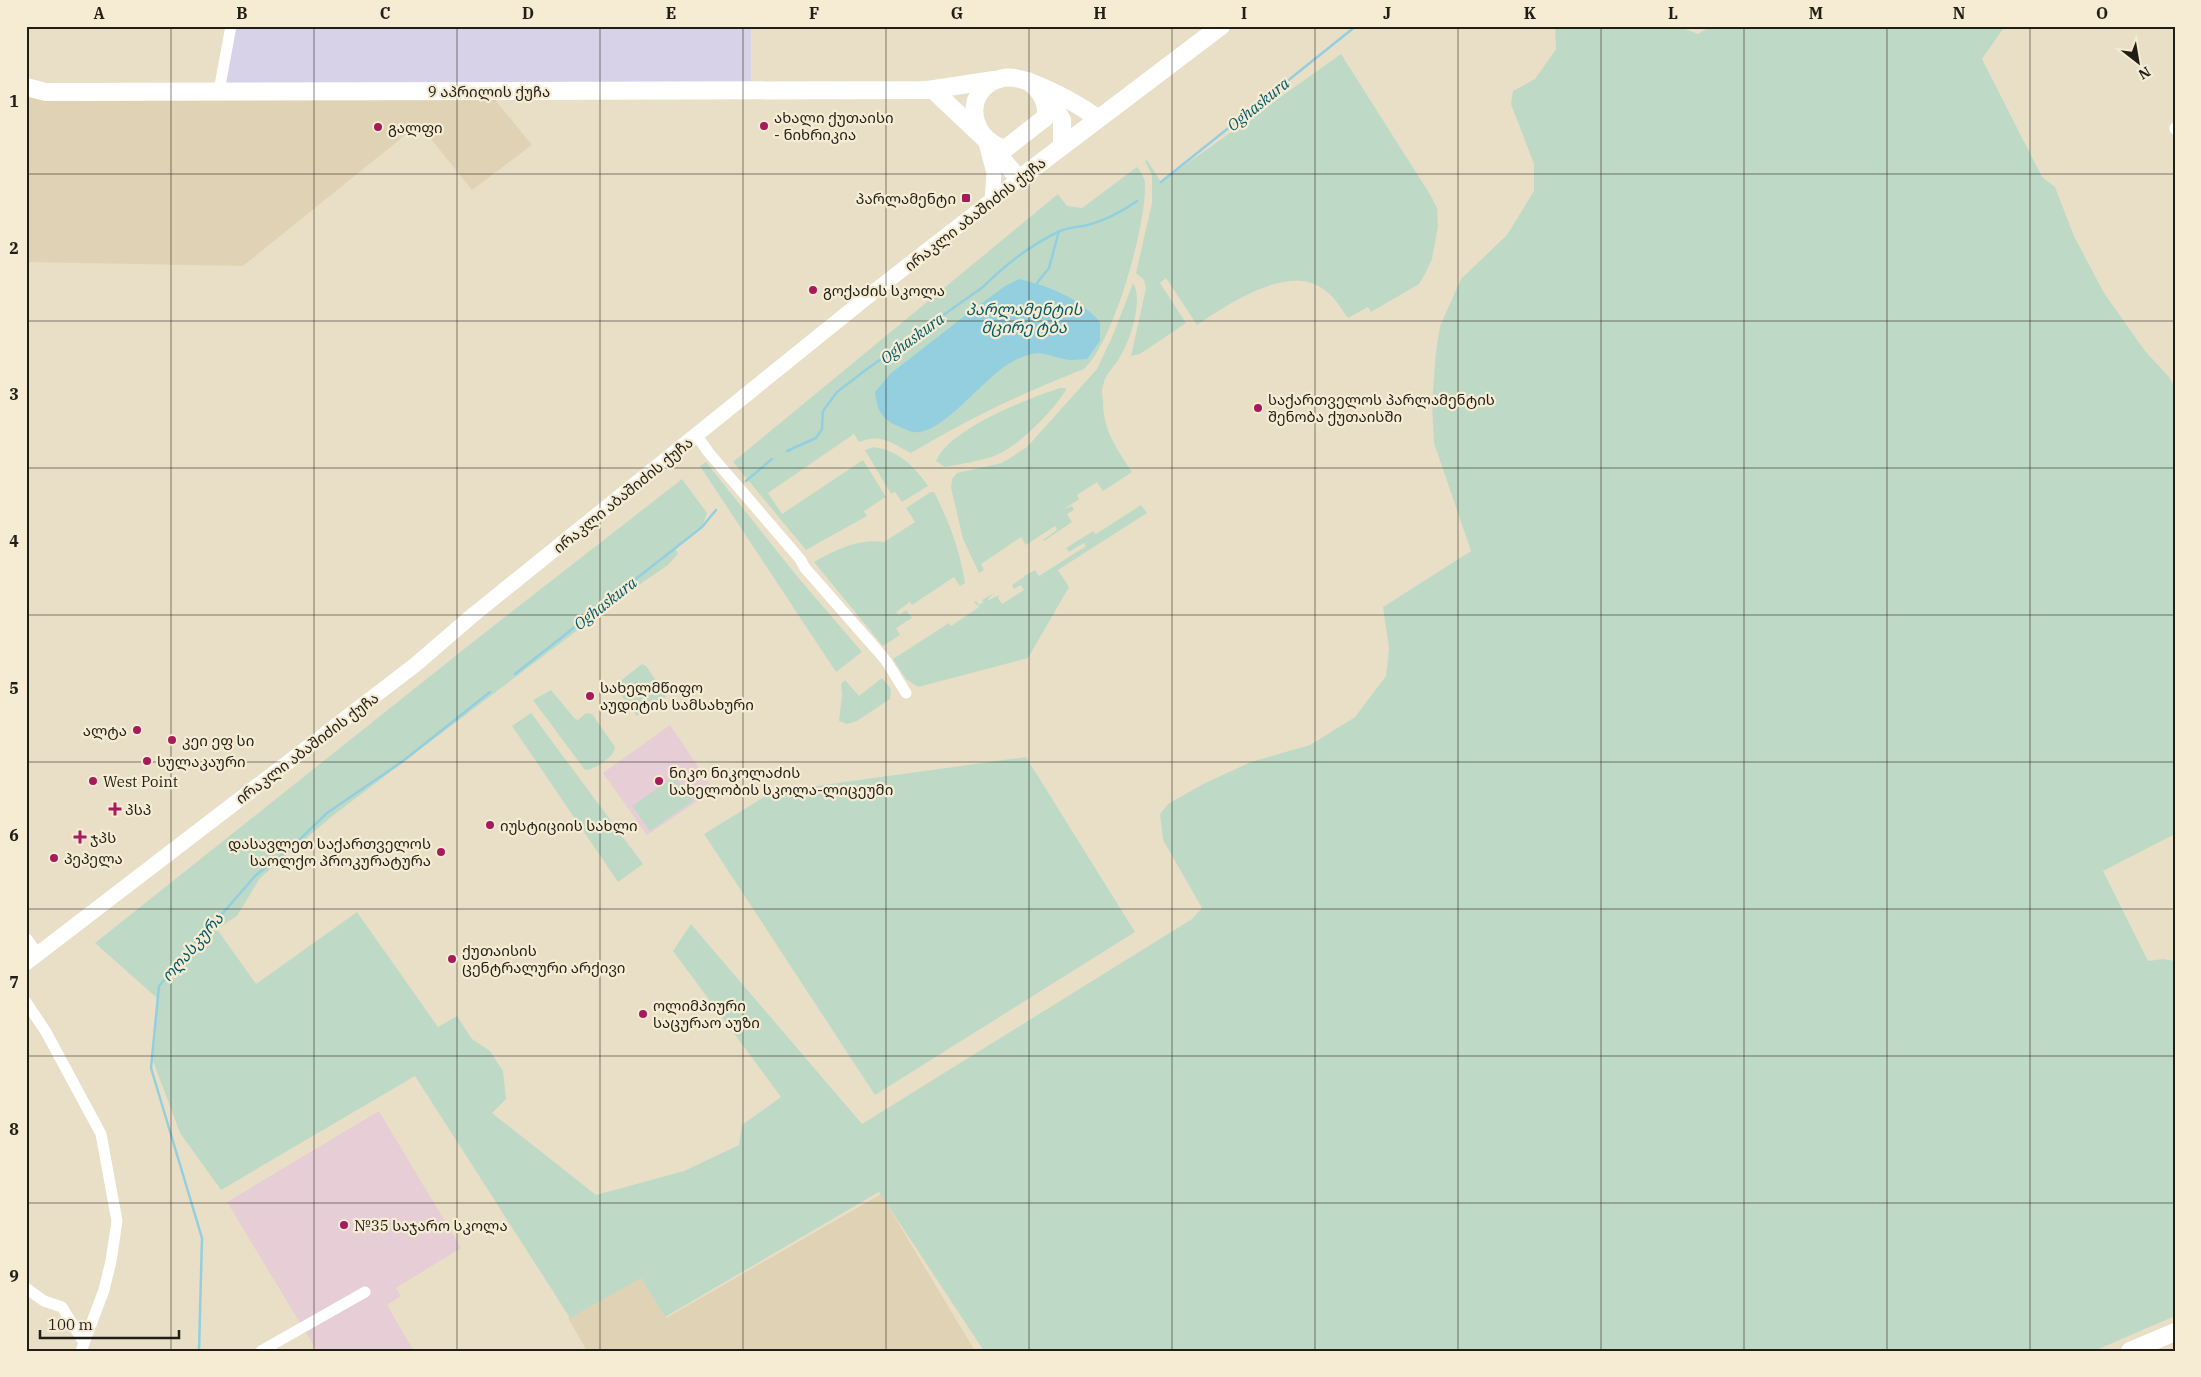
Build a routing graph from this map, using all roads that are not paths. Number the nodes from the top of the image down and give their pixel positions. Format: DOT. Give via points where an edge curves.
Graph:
graph roads {
  1 [pos="231,26"];
  2 [pos="1221,26"];
  3 [pos="994,80"];
  4 [pos="1035,85"];
  5 [pos="933,90"];
  6 [pos="219,91"];
  7 [pos="27,92"];
  8 [pos="1097,118"];
  9 [pos="985,139"];
  10 [pos="1062,146"];
  11 [pos="1019,179"];
  12 [pos="992,201"];
  13 [pos="697,436"];
  14 [pos="906,693"];
  15 [pos="26,942"];
  16 [pos="31,959"];
  17 [pos="26,1002"];
  18 [pos="26,1288"];
  19 [pos="365,1292"];
  20 [pos="2175,1332"];
  21 [pos="82,1347"];
  22 [pos="261,1351"];
  23 [pos="2130,1351"];
  1 -- 6 [label="street"];
  2 -- 8 [label="main road, ირაკლი აბაშიძის ქუჩა"];
  3 -- 4 [label="main road" via="1014,77"];
  3 -- 5 [label="main road, 9 აპრილის ქუჩა"];
  3 -- 9 [label="main road" via="983,89 976,101 974,114 977,128"];
  4 -- 8 [label="main road" via="1080,105"];
  4 -- 9 [label="main road" via="1043,97 1046,117 1005,149"];
  4 -- 10 [label="main road" via="1062,120"];
  5 -- 6 [label="main road, 9 აპრილის ქუჩა"];
  5 -- 9 [label="main road"];
  6 -- 7 [label="main road, 9 აპრილის ქუჩა"];
  8 -- 10 [label="main road, ირაკლი აბაშიძის ქუჩა"];
  9 -- 11 [label="main road"];
  9 -- 12 [label="main road" via="994,173"];
  10 -- 11 [label="main road, ირაკლი აბაშიძის ქუჩა"];
  11 -- 12 [label="main road, ირაკლი აბაშიძის ქუჩა"];
  12 -- 13 [label="main road, ირაკლი აბაშიძის ქუჩა" via="876,290"];
  13 -- 14 [label="street" via="882,656"];
  13 -- 16 [label="main road, ირაკლი აბაშიძის ქუჩა" via="415,665"];
  15 -- 16 [label="main road"];
  17 -- 21 [label="street" via="46,1032 101,1134 117,1221 104,1290"];
  18 -- 21 [label="street" via="44,1301 62,1307"];
  19 -- 22 [label="street"];
  20 -- 23 [label="main road"];
}
